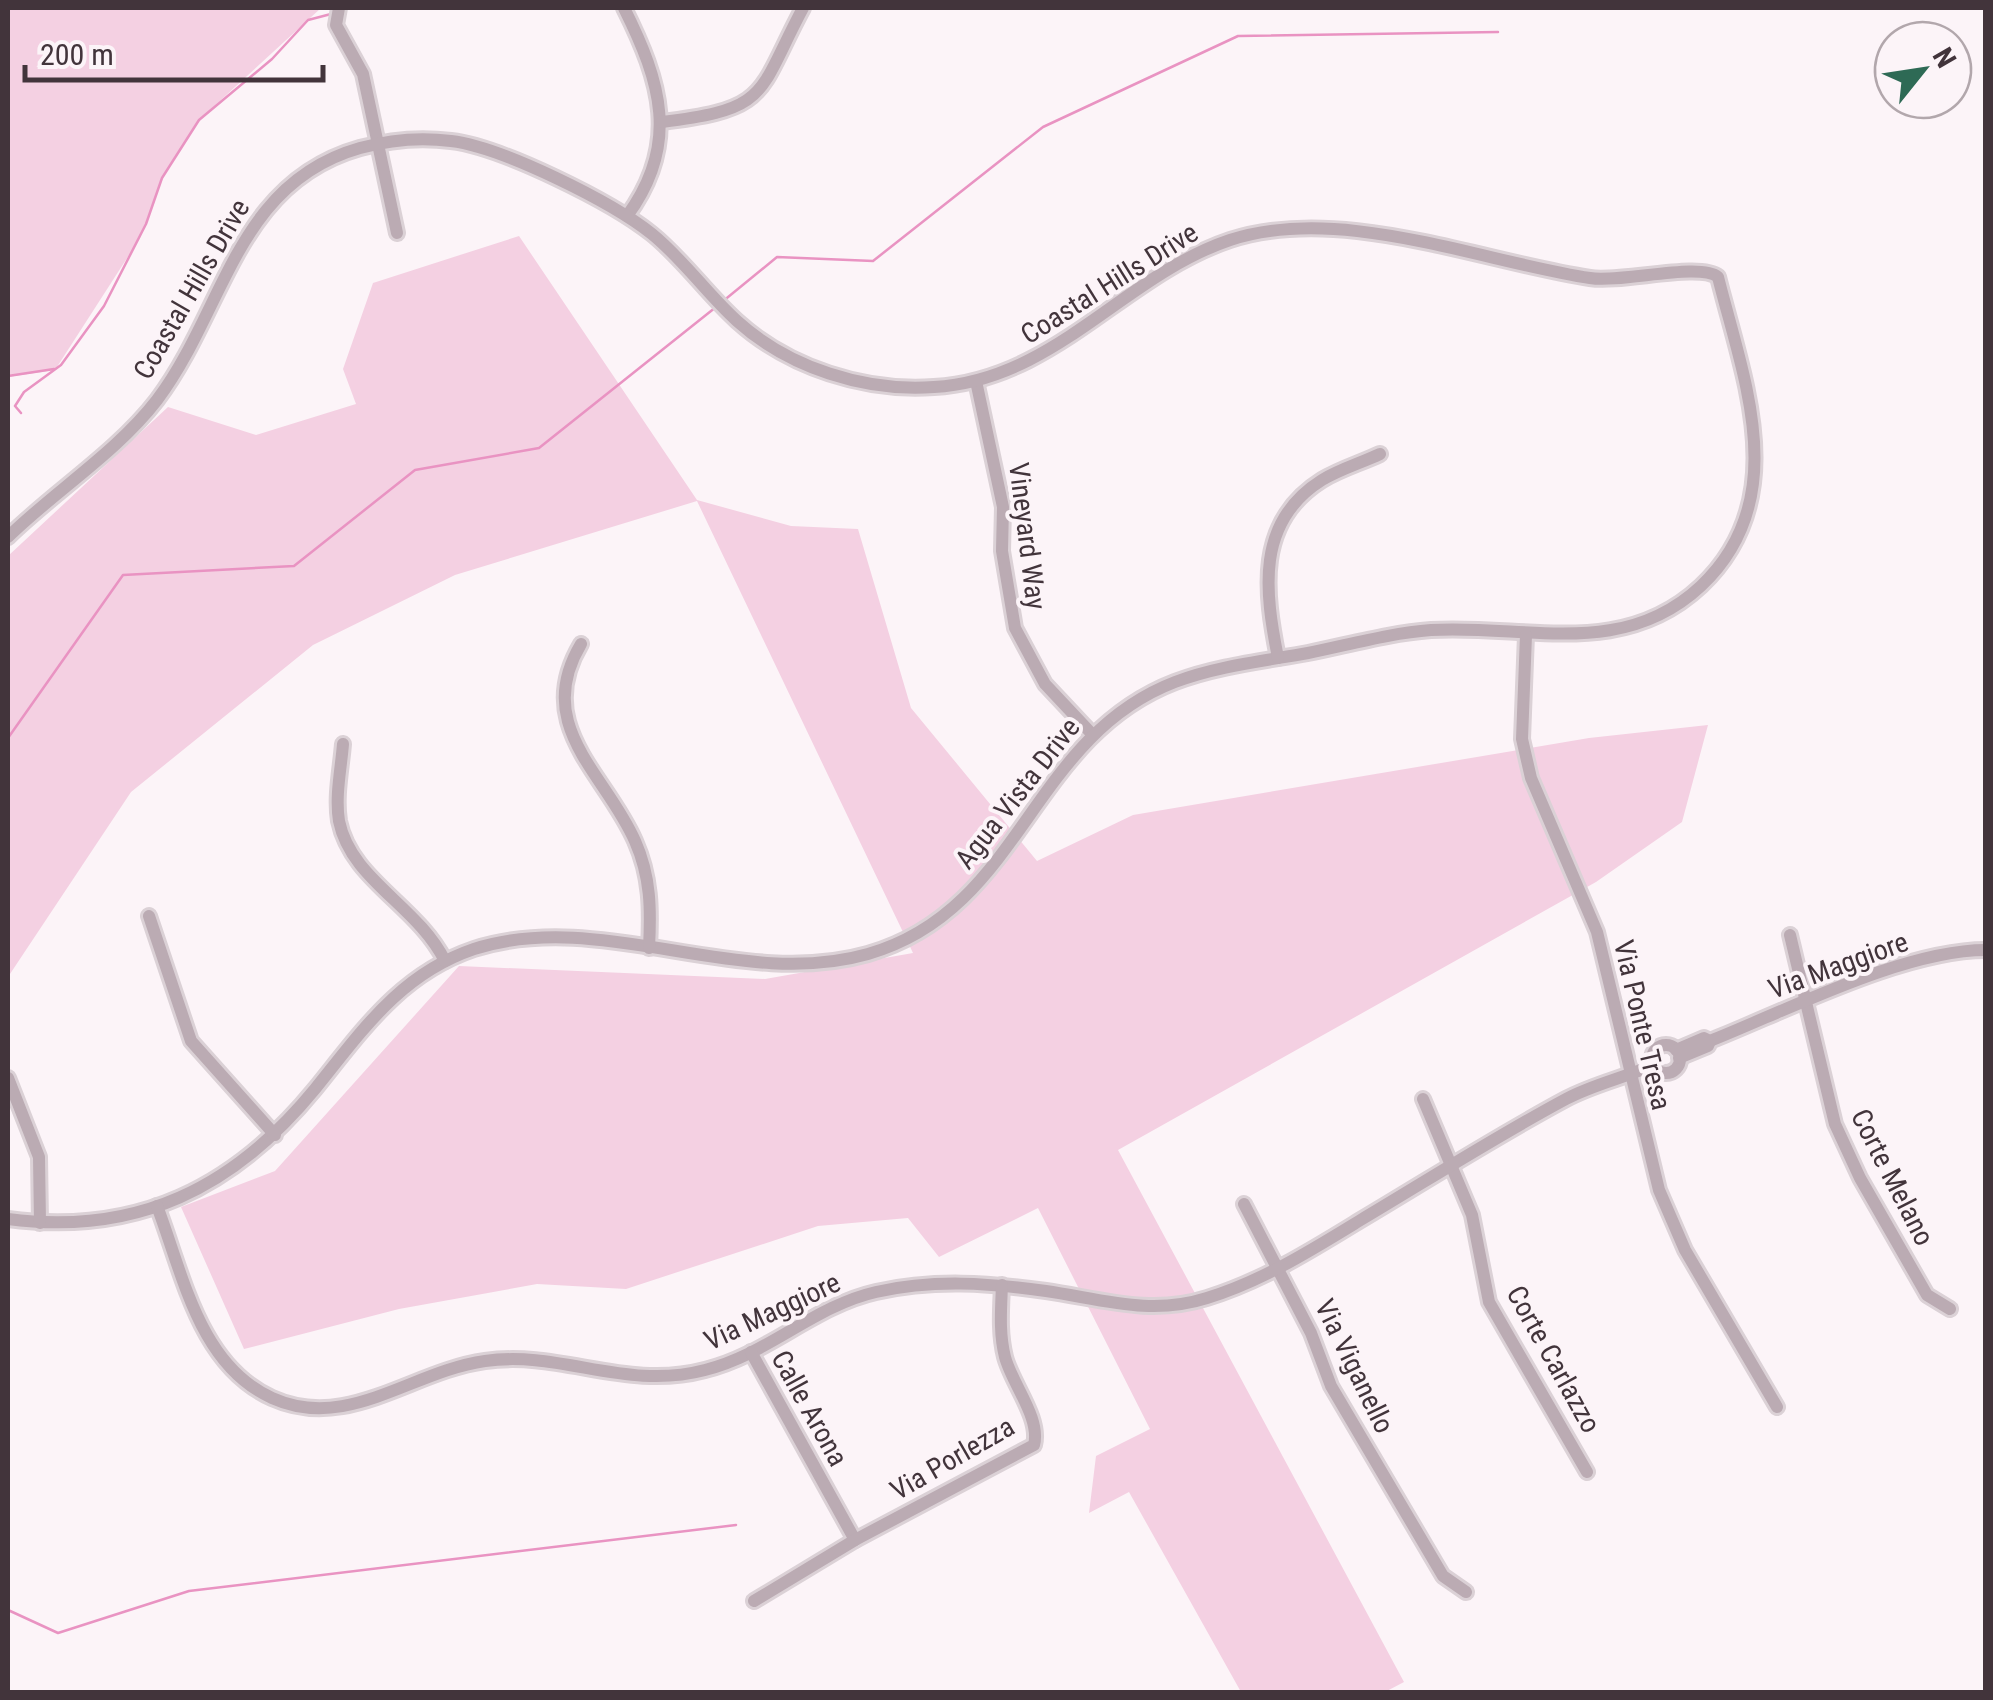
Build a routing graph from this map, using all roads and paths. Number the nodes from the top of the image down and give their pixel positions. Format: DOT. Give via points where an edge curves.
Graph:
graph roads {
  1 [pos="624,8"];
  2 [pos="803,8"];
  3 [pos="337,10"];
  4 [pos="662,122"];
  5 [pos="380,143"];
  6 [pos="627,216"];
  7 [pos="397,233"];
  8 [pos="1712,272"];
  9 [pos="976,381"];
  10 [pos="1380,454"];
  11 [pos="8,536"];
  12 [pos="1526,635"];
  13 [pos="581,644"];
  14 [pos="1278,658"];
  15 [pos="1090,733"];
  16 [pos="343,744"];
  17 [pos="149,916"];
  18 [pos="1790,935"];
  19 [pos="649,948"];
  20 [pos="1986,950"];
  21 [pos="445,961"];
  22 [pos="1803,1003"];
  23 [pos="1628,1076"];
  24 [pos="8,1078"];
  25 [pos="1423,1100"];
  26 [pos="275,1135"];
  27 [pos="1450,1167"];
  28 [pos="1244,1204"];
  29 [pos="157,1206"];
  30 [pos="8,1219"];
  31 [pos="40,1223"];
  32 [pos="1279,1269"];
  33 [pos="1002,1285"];
  34 [pos="1950,1308"];
  35 [pos="751,1352"];
  36 [pos="1777,1408"];
  37 [pos="1587,1472"];
  38 [pos="856,1540"];
  39 [pos="1466,1592"];
  40 [pos="754,1601"];
  1 -- 4 [label="street" via="656,82"];
  2 -- 4 [label="street" via="768,83 746,102 705,117"];
  3 -- 5 [label="street" via="336,25 363,74"];
  4 -- 6 [label="street" via="648,188"];
  5 -- 6 [label="street, Coastal Hills Drive" via="454,141 490,151"];
  5 -- 7 [label="street"];
  5 -- 11 [label="street, Coastal Hills Drive" via="313,168 265,207 159,398"];
  6 -- 9 [label="street, Coastal Hills Drive" via="668,248 735,320 791,358 880,386"];
  8 -- 9 [label="street, Coastal Hills Drive" via="1594,279 1339,229 1265,232 1203,251 1053,350"];
  8 -- 12 [label="street, Agua Vista Drive" via="1757,443 1744,526 1701,586 1650,619 1603,634"];
  9 -- 15 [label="street, Vineyard Way" via="1003,507 1002,551 1015,628 1046,684"];
  10 -- 14 [label="street" via="1322,480 1281,523 1266,582"];
  12 -- 14 [label="street, Agua Vista Drive" via="1421,631"];
  12 -- 23 [label="street, Via Ponte Tresa" via="1522,739 1531,778 1597,932"];
  13 -- 19 [label="street" via="567,676 567,719 577,748 639,850 651,902"];
  14 -- 15 [label="street, Agua Vista Drive" via="1176,682"];
  15 -- 19 [label="street, Agua Vista Drive" via="988,875 911,937 870,954 820,962"];
  16 -- 21 [label="street" via="338,806 349,848 369,876 423,924"];
  17 -- 26 [label="street" via="191,1041"];
  18 -- 22 [label="street, Corte Melano"];
  19 -- 21 [label="street, Agua Vista Drive" via="532,938"];
  20 -- 22 [label="street, Via Maggiore" via="1960,950 1897,968"];
  21 -- 26 [label="street, Agua Vista Drive" via="384,1004"];
  22 -- 23 [label="street, Via Maggiore" via="1677,1054 1678,1066 1667,1073 1653,1065"];
  22 -- 34 [label="street, Corte Melano" via="1835,1124 1852,1161 1927,1295"];
  23 -- 27 [label="street, Via Maggiore" via="1567,1098"];
  23 -- 36 [label="street, Via Ponte Tresa" via="1678,1236"];
  24 -- 31 [label="street" via="39,1157"];
  25 -- 27 [label="street, Corte Carlazzo"];
  26 -- 29 [label="street, Agua Vista Drive" via="220,1178"];
  27 -- 32 [label="street, Via Maggiore"];
  27 -- 37 [label="street, Corte Carlazzo" via="1472,1215 1489,1302"];
  28 -- 32 [label="street, Via Viganello"];
  29 -- 31 [label="street, Agua Vista Drive" via="111,1218"];
  29 -- 35 [label="street, Via Maggiore" via="216,1352 249,1385 293,1405 352,1406 490,1360 532,1360 644,1379 706,1370"];
  30 -- 31 [label="street, Agua Vista Drive"];
  32 -- 33 [label="street, Via Maggiore" via="1208,1298 1165,1306"];
  32 -- 39 [label="street, Via Viganello" via="1353,1425 1443,1576"];
  33 -- 35 [label="street, Via Maggiore" via="938,1281 873,1293 830,1307"];
  33 -- 38 [label="street, Via Porlezza" via="1000,1334 1037,1432 1034,1445"];
  35 -- 38 [label="street, Calle Arona"];
  38 -- 40 [label="street, Via Porlezza"];
}
